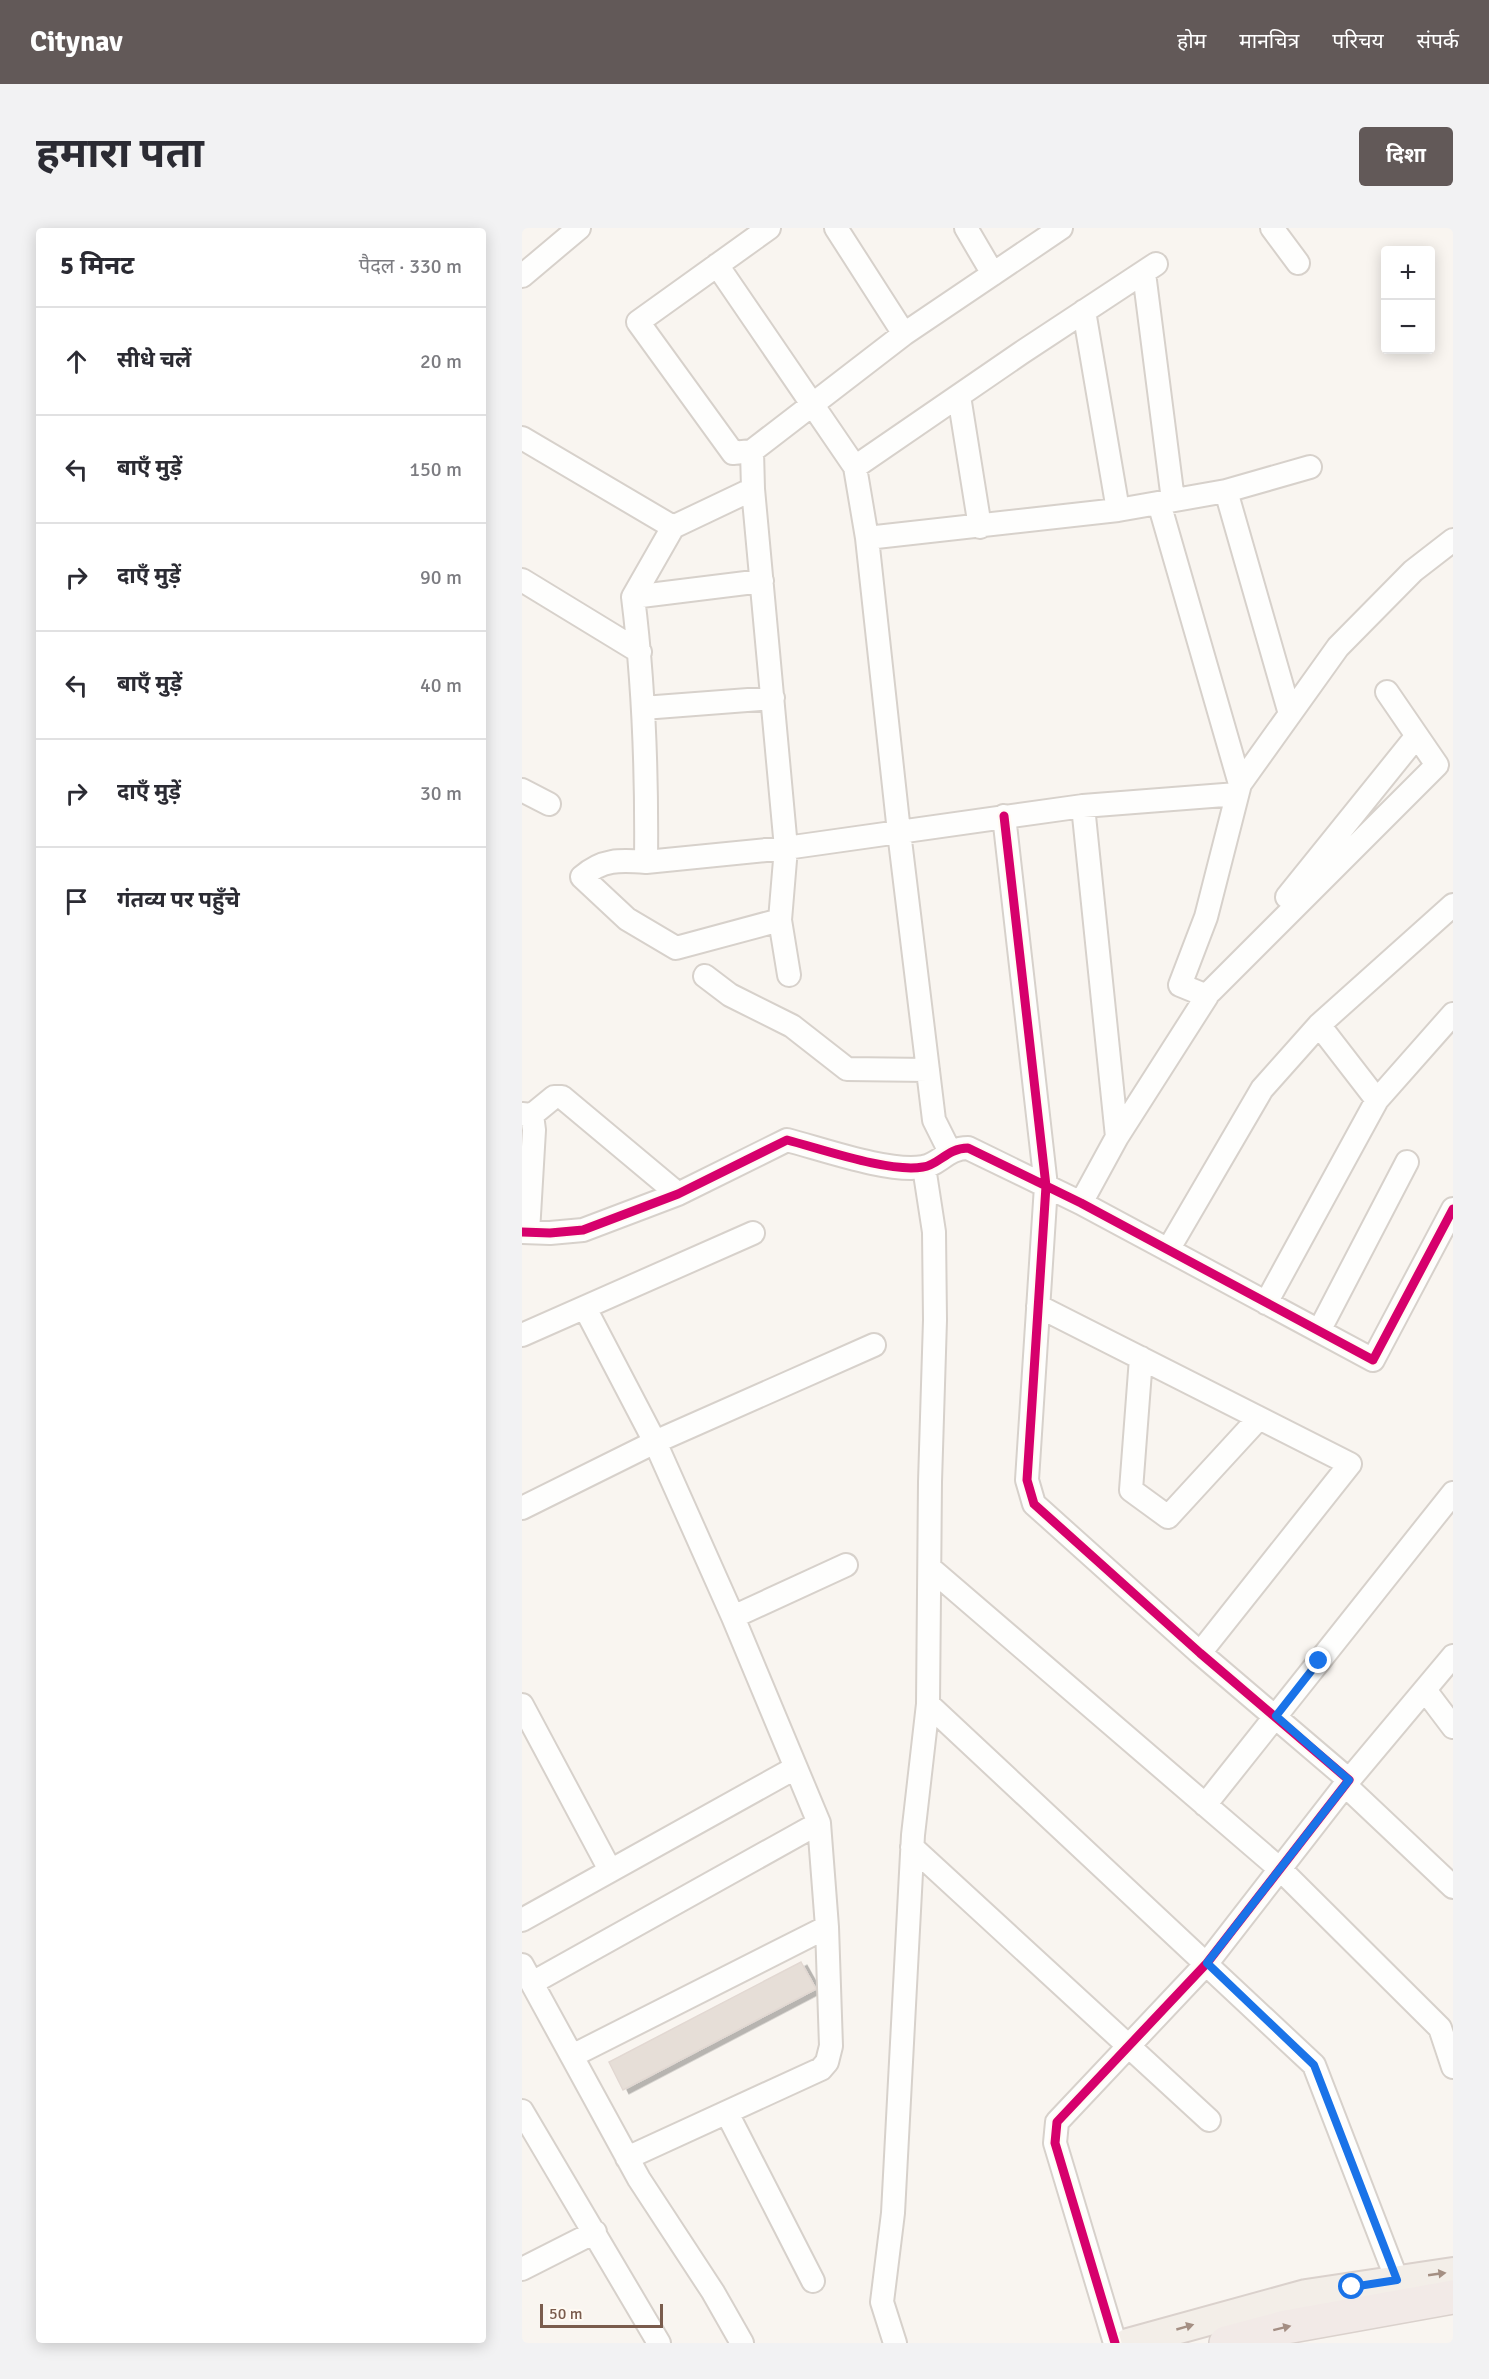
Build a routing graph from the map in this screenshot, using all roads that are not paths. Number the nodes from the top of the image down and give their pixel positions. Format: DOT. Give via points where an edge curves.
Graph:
graph roads {
  1 [pos="579,228"];
  2 [pos="770,228"];
  3 [pos="836,228"];
  4 [pos="966,228"];
  5 [pos="1061,228"];
  6 [pos="1272,228"];
  7 [pos="1298,263"];
  8 [pos="717,265"];
  9 [pos="993,274"];
  10 [pos="522,276"];
  11 [pos="1084,311"];
  12 [pos="904,334"];
  13 [pos="959,396"];
  14 [pos="812,404"];
  15 [pos="522,438"];
  16 [pos="752,451"];
  17 [pos="855,467"];
  18 [pos="1310,467"];
  19 [pos="753,489"];
  20 [pos="1226,491"];
  21 [pos="1166,501"];
  22 [pos="1119,510"];
  23 [pos="673,527"];
  24 [pos="980,527"];
  25 [pos="867,538"];
  26 [pos="1453,540"];
  27 [pos="522,580"];
  28 [pos="762,581"];
  29 [pos="633,597"];
  30 [pos="640,652"];
  31 [pos="1387,693"];
  32 [pos="773,698"];
  33 [pos="643,708"];
  34 [pos="1290,714"];
  35 [pos="1416,737"];
  36 [pos="1238,789"];
  37 [pos="522,790"];
  38 [pos="549,804"];
  39 [pos="1083,806"];
  40 [pos="1004,816"];
  41 [pos="899,832"];
  42 [pos="786,848"];
  43 [pos="646,862"];
  44 [pos="1453,905"];
  45 [pos="780,920"];
  46 [pos="789,975"];
  47 [pos="705,976"];
  48 [pos="1209,994"];
  49 [pos="1453,1014"];
  50 [pos="1319,1025"];
  51 [pos="928,1070"];
  52 [pos="1377,1100"];
  53 [pos="527,1114"];
  54 [pos="1117,1137"];
  55 [pos="950,1152"];
  56 [pos="1407,1162"];
  57 [pos="924,1167"];
  58 [pos="1046,1186"];
  59 [pos="678,1194"];
  60 [pos="1081,1203"];
  61 [pos="1452,1214"];
  62 [pos="525,1232"];
  63 [pos="753,1233"];
  64 [pos="1168,1250"];
  65 [pos="1266,1303"];
  66 [pos="1038,1305"];
  67 [pos="585,1308"];
  68 [pos="1319,1331"];
  69 [pos="522,1335"];
  70 [pos="874,1345"];
  71 [pos="1141,1358"];
  72 [pos="1259,1418"];
  73 [pos="655,1442"];
  74 [pos="1453,1492"];
  75 [pos="522,1508"];
  76 [pos="846,1565"];
  77 [pos="930,1568"];
  78 [pos="733,1617"];
  79 [pos="1200,1653"];
  80 [pos="1453,1656"];
  81 [pos="1425,1690"];
  82 [pos="928,1704"];
  83 [pos="522,1705"];
  84 [pos="1453,1708"];
  85 [pos="1276,1716"];
  86 [pos="1453,1727"];
  87 [pos="795,1768"];
  88 [pos="1347,1783"];
  89 [pos="1205,1805"];
  90 [pos="819,1823"];
  91 [pos="912,1847"];
  92 [pos="1280,1869"];
  93 [pos="610,1870"];
  94 [pos="1453,1887"];
  95 [pos="522,1920"];
  96 [pos="827,1927"];
  97 [pos="1207,1963"];
  98 [pos="527,1974"];
  99 [pos="1129,2044"];
  100 [pos="572,2056"];
  101 [pos="1453,2067"];
  102 [pos="522,2112"];
  103 [pos="727,2113"];
  104 [pos="1209,2120"];
  105 [pos="627,2158"];
  106 [pos="595,2232"];
  107 [pos="522,2269"];
  108 [pos="1453,2272"];
  109 [pos="1397,2280"];
  110 [pos="813,2281"];
  111 [pos="1453,2298"];
  112 [pos="659,2343"];
  113 [pos="742,2343"];
  114 [pos="895,2343"];
  115 [pos="1115,2343"];
  116 [pos="1128,2343"];
  117 [pos="1226,2343"];
  1 -- 10 [label="street"];
  2 -- 8 [label="street"];
  3 -- 12 [label="street"];
  4 -- 9 [label="street"];
  5 -- 9 [label="street"];
  6 -- 7 [label="street"];
  8 -- 14 [label="street"];
  8 -- 16 [label="street" via="638,322 733,453"];
  9 -- 12 [label="street"];
  11 -- 13 [label="street"];
  11 -- 21 [label="street" via="1150,268"];
  11 -- 22 [label="street"];
  12 -- 14 [label="street"];
  13 -- 17 [label="street"];
  13 -- 24 [label="street"];
  14 -- 16 [label="street"];
  14 -- 17 [label="street"];
  15 -- 23 [label="street"];
  16 -- 19 [label="street"];
  17 -- 25 [label="street"];
  18 -- 20 [label="street"];
  19 -- 23 [label="street"];
  19 -- 28 [label="street"];
  20 -- 21 [label="street"];
  20 -- 34 [label="street"];
  21 -- 22 [label="street"];
  21 -- 36 [label="street"];
  22 -- 24 [label="street"];
  23 -- 29 [label="street"];
  24 -- 25 [label="street"];
  25 -- 41 [label="street"];
  26 -- 34 [label="street" via="1413,571 1338,647"];
  27 -- 30 [label="street"];
  28 -- 29 [label="street"];
  28 -- 32 [label="street"];
  29 -- 30 [label="street"];
  30 -- 33 [label="street"];
  31 -- 35 [label="street"];
  32 -- 33 [label="street"];
  32 -- 42 [label="street"];
  33 -- 43 [label="street"];
  34 -- 36 [label="street"];
  35 -- 48 [label="street"];
  35 -- 48 [label="street" via="1437,765"];
  36 -- 39 [label="street"];
  36 -- 48 [label="street" via="1206,917 1180,985"];
  37 -- 38 [label="street"];
  39 -- 40 [label="street"];
  39 -- 54 [label="street"];
  40 -- 41 [label="street"];
  40 -- 58 [label="street"];
  41 -- 42 [label="street"];
  41 -- 51 [label="street"];
  42 -- 43 [label="street"];
  42 -- 45 [label="street"];
  43 -- 45 [label="street" via="619,860 594,866 582,877 627,919 676,948"];
  44 -- 50 [label="street"];
  45 -- 46 [label="street"];
  47 -- 51 [label="street" via="730,995 792,1026 847,1069"];
  48 -- 54 [label="street"];
  49 -- 52 [label="street"];
  50 -- 52 [label="street"];
  50 -- 64 [label="street" via="1262,1089"];
  51 -- 55 [label="street" via="934,1120"];
  52 -- 65 [label="street"];
  53 -- 59 [label="street" via="554,1096 562,1096"];
  53 -- 62 [label="street" via="534,1131"];
  54 -- 60 [label="street"];
  55 -- 57 [label="street"];
  55 -- 58 [label="street" via="968,1148"];
  56 -- 68 [label="street"];
  57 -- 59 [label="street" via="891,1167 787,1140"];
  57 -- 77 [label="street" via="934,1232"];
  58 -- 60 [label="street"];
  58 -- 66 [label="street"];
  59 -- 62 [label="street" via="583,1230"];
  60 -- 64 [label="street"];
  61 -- 68 [label="street" via="1373,1360"];
  63 -- 67 [label="street"];
  64 -- 65 [label="street"];
  65 -- 68 [label="street"];
  66 -- 71 [label="street"];
  66 -- 79 [label="street" via="1027,1480 1034,1504"];
  67 -- 69 [label="street"];
  67 -- 73 [label="street"];
  70 -- 73 [label="street"];
  71 -- 72 [label="street"];
  71 -- 72 [label="street" via="1131,1490 1168,1517"];
  72 -- 79 [label="street" via="1350,1464"];
  73 -- 75 [label="street"];
  73 -- 78 [label="street"];
  74 -- 85 [label="street"];
  76 -- 78 [label="street"];
  77 -- 82 [label="street"];
  77 -- 89 [label="street"];
  78 -- 87 [label="street"];
  79 -- 85 [label="street"];
  80 -- 81 [label="street"];
  81 -- 84 [label="street"];
  81 -- 86 [label="street"];
  81 -- 88 [label="street"];
  82 -- 91 [label="street"];
  82 -- 97 [label="street"];
  83 -- 93 [label="street"];
  85 -- 88 [label="street"];
  85 -- 89 [label="street"];
  87 -- 90 [label="street"];
  87 -- 93 [label="street"];
  88 -- 92 [label="street"];
  88 -- 94 [label="street"];
  89 -- 92 [label="street"];
  90 -- 96 [label="street"];
  90 -- 98 [label="street"];
  91 -- 99 [label="street"];
  91 -- 114 [label="street" via="893,2213 882,2302"];
  92 -- 97 [label="street"];
  92 -- 101 [label="street" via="1440,2028"];
  93 -- 95 [label="street"];
  96 -- 100 [label="street"];
  96 -- 103 [label="street" via="831,2046 827,2062 821,2069"];
  97 -- 99 [label="street"];
  97 -- 109 [label="street" via="1314,2065"];
  98 -- 100 [label="street"];
  99 -- 104 [label="street"];
  99 -- 115 [label="street" via="1057,2122 1055,2143"];
  100 -- 105 [label="street"];
  102 -- 106 [label="street"];
  103 -- 105 [label="street"];
  103 -- 110 [label="street"];
  105 -- 113 [label="street"];
  106 -- 107 [label="street"];
  106 -- 112 [label="street"];
  109 -- 108 [label="main road, one-way"];
  116 -- 109 [label="main road, one-way" via="1306,2294"];
  117 -- 111 [label="highway, one-way" via="1287,2327"];
}
